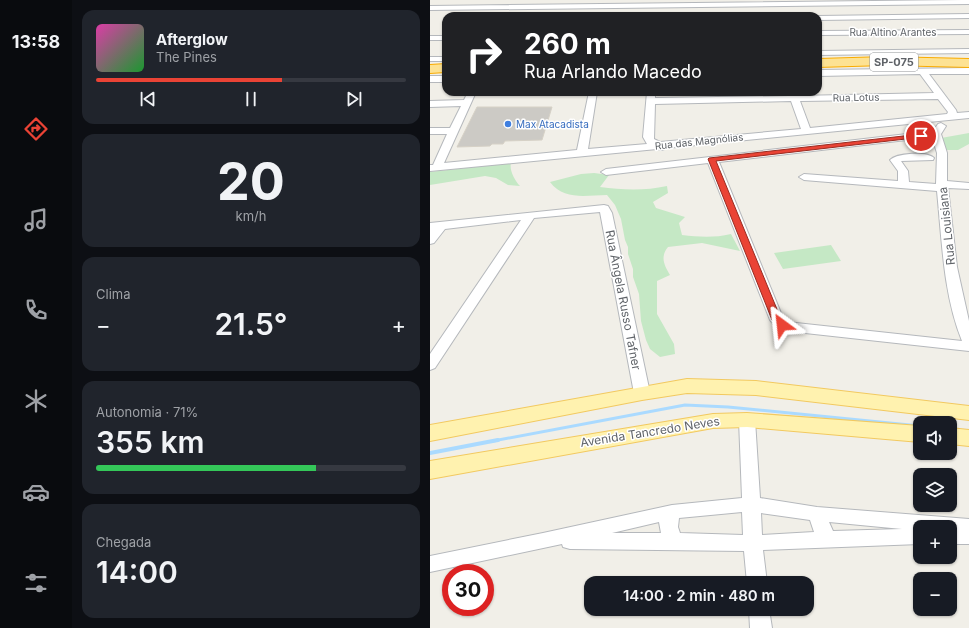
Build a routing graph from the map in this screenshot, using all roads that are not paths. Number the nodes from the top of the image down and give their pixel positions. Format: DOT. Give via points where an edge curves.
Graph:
graph roads {
  1 [pos="516,0"];
  2 [pos="947,1"];
  3 [pos="969,2"];
  4 [pos="854,3"];
  5 [pos="740,5"];
  6 [pos="512,7"];
  7 [pos="430,8"];
  8 [pos="509,12"];
  9 [pos="969,16"];
  10 [pos="862,17"];
  11 [pos="822,18"];
  12 [pos="969,32"];
  13 [pos="822,34"];
  14 [pos="430,38"];
  15 [pos="442,38"];
  16 [pos="878,42"];
  17 [pos="969,51"];
  18 [pos="822,52"];
  19 [pos="969,57"];
  20 [pos="442,59"];
  21 [pos="430,60"];
  22 [pos="822,60"];
  23 [pos="442,62"];
  24 [pos="822,63"];
  25 [pos="969,63"];
  26 [pos="442,65"];
  27 [pos="430,66"];
  28 [pos="442,68"];
  29 [pos="430,69"];
  30 [pos="969,71"];
  31 [pos="923,72"];
  32 [pos="822,73"];
  33 [pos="430,79"];
  34 [pos="442,79"];
  35 [pos="822,95"];
  36 [pos="470,96"];
  37 [pos="592,96"];
  38 [pos="722,96"];
  39 [pos="793,96"];
  40 [pos="941,96"];
  41 [pos="651,97"];
  42 [pos="466,103"];
  43 [pos="430,104"];
  44 [pos="969,115"];
  45 [pos="951,116"];
  46 [pos="806,130"];
  47 [pos="454,131"];
  48 [pos="430,132"];
  49 [pos="936,134"];
  50 [pos="657,146"];
  51 [pos="673,152"];
  52 [pos="582,153"];
  53 [pos="929,158"];
  54 [pos="707,160"];
  55 [pos="682,162"];
  56 [pos="434,167"];
  57 [pos="606,172"];
  58 [pos="804,177"];
  59 [pos="904,185"];
  60 [pos="942,186"];
  61 [pos="969,186"];
  62 [pos="530,215"];
  63 [pos="436,226"];
  64 [pos="430,240"];
  65 [pos="969,340"];
  66 [pos="969,346"];
  67 [pos="430,365"];
  68 [pos="642,393"];
  69 [pos="969,413"];
  70 [pos="746,420"];
  71 [pos="430,433"];
  72 [pos="913,433"];
  73 [pos="957,437"];
  74 [pos="969,438"];
  75 [pos="430,470"];
  76 [pos="751,504"];
  77 [pos="672,512"];
  78 [pos="817,514"];
  79 [pos="969,527"];
  80 [pos="913,536"];
  81 [pos="957,536"];
  82 [pos="969,536"];
  83 [pos="821,539"];
  84 [pos="543,541"];
  85 [pos="674,541"];
  86 [pos="753,543"];
  87 [pos="430,564"];
  88 [pos="756,576"];
  89 [pos="760,616"];
  90 [pos="761,628"];
  1 -- 6 [label="street"];
  2 -- 3 [label="street"];
  2 -- 4 [label="street"];
  4 -- 5 [label="street"];
  4 -- 10 [label="street"];
  5 -- 6 [label="street"];
  6 -- 7 [label="street"];
  6 -- 8 [label="street"];
  9 -- 10 [label="street"];
  10 -- 11 [label="street"];
  10 -- 16 [label="street"];
  12 -- 16 [label="street, Rua Altino Arantes"];
  13 -- 16 [label="street, Rua Altino Arantes"];
  14 -- 15 [label="street"];
  16 -- 17 [label="street"];
  16 -- 18 [label="street"];
  19 -- 22 [label="highway, SP-075"];
  20 -- 21 [label="street"];
  21 -- 23 [label="highway"];
  24 -- 25 [label="highway, SP-075"];
  26 -- 27 [label="highway"];
  28 -- 29 [label="highway"];
  30 -- 31 [label="street"];
  31 -- 32 [label="street"];
  31 -- 40 [label="street"];
  33 -- 34 [label="street"];
  35 -- 40 [label="street, Rua Lotus"];
  36 -- 42 [label="street"];
  37 -- 52 [label="street"];
  38 -- 41 [label="street, Rua Lotus"];
  39 -- 46 [label="street"];
  40 -- 45 [label="street" via="953,112"];
  41 -- 50 [label="street" via="648,137 649,142"];
  42 -- 43 [label="street"];
  42 -- 47 [label="street"];
  44 -- 45 [label="street, Rua das Magnólias"];
  45 -- 46 [label="street, Rua das Magnólias"];
  45 -- 49 [label="street" via="944,121"];
  46 -- 50 [label="street, Rua das Magnólias"];
  47 -- 48 [label="street"];
  47 -- 56 [label="street"];
  49 -- 54 [label="street"];
  49 -- 60 [label="street, Rua Louisiana" via="942,153"];
  50 -- 51 [label="street"];
  50 -- 52 [label="street, Rua das Magnólias"];
  51 -- 54 [label="street"];
  51 -- 55 [label="street"];
  52 -- 56 [label="street, Rua das Magnólias"];
  53 -- 59 [label="street" via="903,157 895,160 903,171"];
  54 -- 55 [label="street"];
  54 -- 66 [label="street" via="777,320 782,325"];
  55 -- 57 [label="street"];
  58 -- 59 [label="street"];
  59 -- 60 [label="street"];
  60 -- 61 [label="street"];
  60 -- 65 [label="street, Rua Louisiana" via="951,267 961,318"];
  62 -- 63 [label="street"];
  62 -- 67 [label="street"];
  62 -- 68 [label="street, Rua Ângela Russo Tafner" via="604,208"];
  63 -- 64 [label="street"];
  68 -- 69 [label="main road" via="687,386 756,388"];
  68 -- 71 [label="main road"];
  70 -- 72 [label="main road, Avenida Tancredo Neves"];
  70 -- 75 [label="main road, Avenida Tancredo Neves" via="676,426"];
  70 -- 76 [label="street"];
  73 -- 74 [label="main road"];
  76 -- 77 [label="street"];
  76 -- 78 [label="street"];
  76 -- 86 [label="street"];
  77 -- 84 [label="street"];
  77 -- 85 [label="street" via="667,521 668,531"];
  78 -- 79 [label="street"];
  78 -- 83 [label="street" via="824,533"];
  80 -- 83 [label="street"];
  81 -- 82 [label="street"];
  83 -- 86 [label="street"];
  84 -- 85 [label="street"];
  84 -- 87 [label="street"];
  85 -- 86 [label="street"];
  86 -- 88 [label="street"];
  89 -- 90 [label="street"];
}
